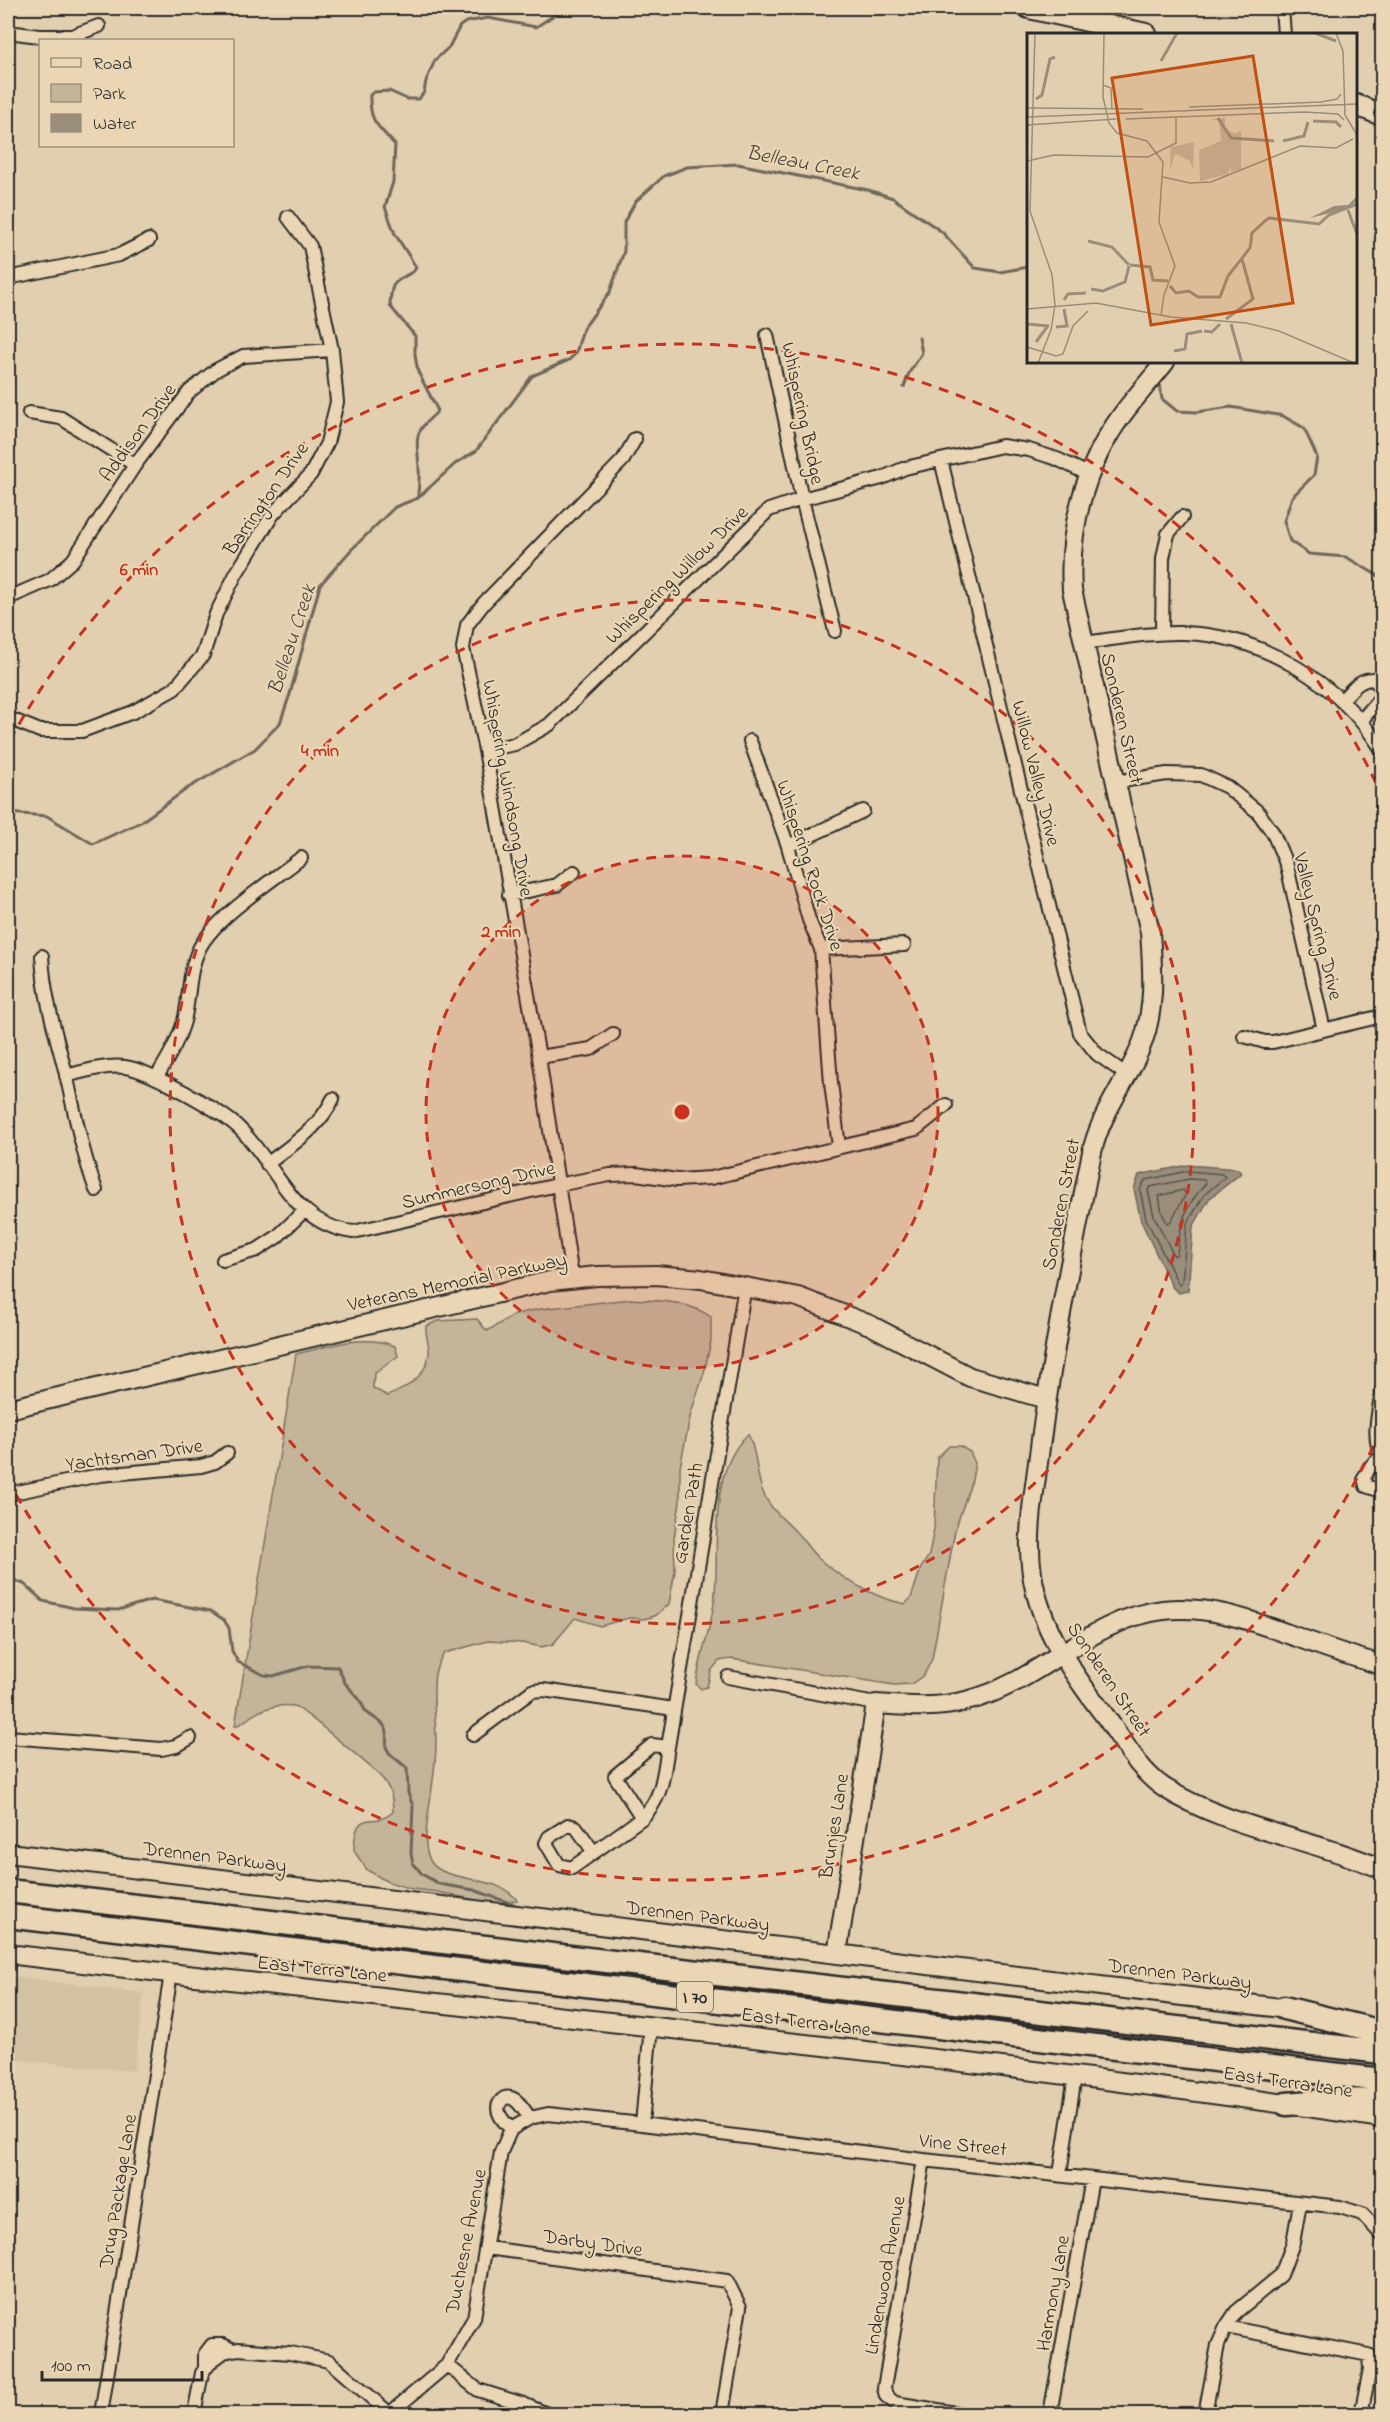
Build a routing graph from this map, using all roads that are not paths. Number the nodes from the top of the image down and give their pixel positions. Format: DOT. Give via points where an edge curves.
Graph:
graph roads {
  1 [pos="1029,8"];
  2 [pos="1282,8"];
  3 [pos="99,26"];
  4 [pos="8,32"];
  5 [pos="1142,33"];
  6 [pos="1284,33"];
  7 [pos="1357,105"];
  8 [pos="1383,115"];
  9 [pos="288,217"];
  10 [pos="149,240"];
  11 [pos="8,278"];
  12 [pos="767,335"];
  13 [pos="332,350"];
  14 [pos="1164,363"];
  15 [pos="29,413"];
  16 [pos="635,439"];
  17 [pos="941,460"];
  18 [pos="135,465"];
  19 [pos="1090,475"];
  20 [pos="802,498"];
  21 [pos="1182,517"];
  22 [pos="8,598"];
  23 [pos="835,631"];
  24 [pos="1162,633"];
  25 [pos="1083,643"];
  26 [pos="1383,687"];
  27 [pos="1383,696"];
  28 [pos="1341,701"];
  29 [pos="8,718"];
  30 [pos="1361,721"];
  31 [pos="750,741"];
  32 [pos="485,750"];
  33 [pos="1383,750"];
  34 [pos="1114,782"];
  35 [pos="863,811"];
  36 [pos="788,846"];
  37 [pos="301,858"];
  38 [pos="574,872"];
  39 [pos="509,895"];
  40 [pos="904,945"];
  41 [pos="821,949"];
  42 [pos="42,956"];
  43 [pos="1383,1016"];
  44 [pos="1324,1030"];
  45 [pos="613,1034"];
  46 [pos="1244,1036"];
  47 [pos="539,1057"];
  48 [pos="1127,1075"];
  49 [pos="66,1076"];
  50 [pos="156,1078"];
  51 [pos="333,1099"];
  52 [pos="946,1105"];
  53 [pos="839,1147"];
  54 [pos="267,1164"];
  55 [pos="557,1185"];
  56 [pos="96,1190"];
  57 [pos="304,1211"];
  58 [pos="223,1260"];
  59 [pos="572,1277"];
  60 [pos="745,1286"];
  61 [pos="1383,1390"];
  62 [pos="1046,1399"];
  63 [pos="8,1409"];
  64 [pos="227,1453"];
  65 [pos="1382,1456"];
  66 [pos="1383,1487"];
  67 [pos="8,1494"];
  68 [pos="1062,1654"];
  69 [pos="1383,1665"];
  70 [pos="728,1677"];
  71 [pos="876,1704"];
  72 [pos="674,1709"];
  73 [pos="473,1735"];
  74 [pos="8,1737"];
  75 [pos="190,1738"];
  76 [pos="668,1747"];
  77 [pos="642,1818"];
  78 [pos="593,1851"];
  79 [pos="8,1853"];
  80 [pos="1383,1869"];
  81 [pos="8,1890"];
  82 [pos="8,1916"];
  83 [pos="8,1954"];
  84 [pos="837,1954"];
  85 [pos="171,1974"];
  86 [pos="1284,2008"];
  87 [pos="1383,2020"];
  88 [pos="651,2026"];
  89 [pos="1383,2032"];
  90 [pos="1383,2052"];
  91 [pos="1076,2076"];
  92 [pos="1383,2080"];
  93 [pos="1383,2100"];
  94 [pos="1286,2104"];
  95 [pos="530,2118"];
  96 [pos="1383,2118"];
  97 [pos="642,2124"];
  98 [pos="511,2129"];
  99 [pos="924,2160"];
  100 [pos="1060,2174"];
  101 [pos="1092,2179"];
  102 [pos="1300,2203"];
  103 [pos="1383,2235"];
  104 [pos="486,2248"];
  105 [pos="1226,2327"];
  106 [pos="447,2365"];
  107 [pos="390,2414"];
  108 [pos="101,2415"];
  109 [pos="194,2415"];
  110 [pos="547,2415"];
  111 [pos="722,2415"];
  112 [pos="962,2415"];
  113 [pos="1050,2415"];
  114 [pos="1205,2415"];
  115 [pos="1361,2415"];
  1 -- 5 [label="main road"];
  2 -- 6 [label="street"];
  3 -- 4 [label="street" via="72,36"];
  7 -- 8 [label="main road"];
  9 -- 13 [label="street, Barrington Drive" via="310,246"];
  10 -- 11 [label="street" via="119,255"];
  12 -- 20 [label="street, Whispering Bridge"];
  13 -- 18 [label="street, Addison Drive" via="243,356 216,370 189,392"];
  13 -- 29 [label="street, Barrington Drive" via="337,402 327,443 311,474 273,514 216,614 203,655 174,689 133,712 82,731 40,731"];
  14 -- 19 [label="street, Sonderen Street" via="1115,425"];
  15 -- 18 [label="street" via="61,418"];
  16 -- 32 [label="street, Whispering Windsong Drive" via="623,460 467,625 463,648"];
  17 -- 19 [label="street, Whispering Willow Drive" via="1002,446 1015,447 1057,459"];
  17 -- 20 [label="street, Whispering Willow Drive"];
  17 -- 48 [label="street, Willow Valley Drive" via="1080,1032 1097,1054"];
  18 -- 22 [label="street, Addison Drive" via="73,560 51,580"];
  19 -- 25 [label="street, Sonderen Street" via="1077,513 1071,571"];
  20 -- 23 [label="street, Whispering Bridge"];
  20 -- 32 [label="street, Whispering Willow Drive" via="769,510 549,725 515,744"];
  21 -- 24 [label="street" via="1168,534 1163,558"];
  24 -- 25 [label="street"];
  24 -- 28 [label="street" via="1209,636 1249,646 1283,659"];
  25 -- 34 [label="street, Sonderen Street"];
  26 -- 28 [label="street" via="1366,679"];
  27 -- 30 [label="street"];
  28 -- 30 [label="street"];
  30 -- 33 [label="street"];
  31 -- 36 [label="street, Whispering Rock Drive"];
  32 -- 39 [label="street, Whispering Windsong Drive"];
  34 -- 44 [label="street, Valley Spring Drive" via="1167,774 1201,775 1227,787 1258,812 1273,833 1287,866"];
  34 -- 48 [label="street, Sonderen Street" via="1150,932 1154,978 1149,1018"];
  35 -- 36 [label="street"];
  36 -- 41 [label="street, Whispering Rock Drive"];
  37 -- 50 [label="street" via="220,922 200,948 178,1041"];
  38 -- 39 [label="street" via="557,885"];
  39 -- 47 [label="street, Whispering Windsong Drive"];
  40 -- 41 [label="street"];
  41 -- 53 [label="street, Whispering Rock Drive"];
  42 -- 49 [label="street" via="44,986"];
  43 -- 44 [label="street"];
  44 -- 46 [label="street" via="1273,1042"];
  45 -- 47 [label="street" via="591,1049"];
  47 -- 55 [label="street, Whispering Windsong Drive"];
  48 -- 62 [label="street, Sonderen Street" via="1096,1135"];
  49 -- 50 [label="street, Summersong Drive" via="123,1066"];
  49 -- 56 [label="street" via="84,1158"];
  50 -- 54 [label="street, Summersong Drive" via="224,1116 241,1130"];
  51 -- 54 [label="street" via="318,1125"];
  52 -- 53 [label="street, Summersong Drive" via="916,1129"];
  53 -- 55 [label="street, Summersong Drive" via="711,1178 676,1180 627,1174"];
  54 -- 57 [label="street, Summersong Drive"];
  55 -- 57 [label="street, Summersong Drive" via="353,1232 328,1226"];
  55 -- 59 [label="street, Whispering Windsong Drive"];
  57 -- 58 [label="street" via="257,1250"];
  59 -- 60 [label="street, Veterans Memorial Parkway" via="656,1275"];
  59 -- 63 [label="street, Veterans Memorial Parkway"];
  60 -- 62 [label="street, Veterans Memorial Parkway" via="818,1304 870,1325 970,1377"];
  60 -- 72 [label="street, Garden Path"];
  61 -- 65 [label="street" via="1377,1424"];
  62 -- 68 [label="street, Sonderen Street" via="1029,1547 1041,1611"];
  64 -- 67 [label="street, Yachtsman Drive" via="201,1466 100,1475"];
  65 -- 66 [label="street" via="1368,1468 1364,1478 1369,1488"];
  68 -- 69 [label="street" via="1095,1632 1131,1617 1163,1610 1188,1610 1236,1616"];
  68 -- 71 [label="street" via="1003,1688 967,1701 933,1707"];
  68 -- 80 [label="street, Sonderen Street" via="1087,1693 1160,1784 1189,1802"];
  70 -- 71 [label="street"];
  71 -- 84 [label="street, Brunjes Lane"];
  72 -- 73 [label="street" via="543,1689 532,1691"];
  72 -- 76 [label="street, Garden Path"];
  74 -- 75 [label="street" via="161,1749"];
  76 -- 77 [label="street, Garden Path" via="659,1796"];
  76 -- 77 [label="street" via="652,1745 615,1776"];
  77 -- 78 [label="street"];
  79 -- 84 [label="street, Drennen Parkway"];
  81 -- 90 [label="highway, I 70"];
  82 -- 92 [label="highway, I 70"];
  83 -- 85 [label="street, East Terra Lane"];
  84 -- 86 [label="street, Drennen Parkway"];
  85 -- 88 [label="street, East Terra Lane"];
  85 -- 108 [label="street, Drug Package Lane"];
  86 -- 87 [label="street, Drennen Parkway"];
  86 -- 89 [label="highway"];
  88 -- 91 [label="street, East Terra Lane"];
  88 -- 97 [label="street"];
  91 -- 94 [label="street, East Terra Lane"];
  91 -- 100 [label="street"];
  93 -- 94 [label="highway"];
  94 -- 96 [label="street, East Terra Lane"];
  95 -- 97 [label="street, Vine Street" via="548,2114"];
  95 -- 98 [label="street, Vine Street"];
  95 -- 98 [label="street" via="518,2102 511,2098 502,2100 498,2108"];
  97 -- 99 [label="street, Vine Street"];
  98 -- 104 [label="street, Duchesne Avenue" via="501,2152"];
  99 -- 100 [label="street, Vine Street"];
  99 -- 112 [label="street, Lindenwood Avenue" via="884,2388 886,2396 895,2403"];
  100 -- 101 [label="street, Vine Street"];
  101 -- 102 [label="street, Vine Street"];
  101 -- 113 [label="street, Harmony Lane"];
  102 -- 103 [label="street, Vine Street" via="1340,2207 1362,2214"];
  102 -- 105 [label="street" via="1293,2243 1281,2275 1236,2312"];
  104 -- 106 [label="street, Duchesne Avenue" via="474,2318"];
  104 -- 111 [label="street, Darby Drive" via="727,2281 740,2307"];
  105 -- 114 [label="street" via="1218,2344"];
  105 -- 115 [label="street" via="1369,2355"];
  106 -- 107 [label="street, Duchesne Avenue"];
  106 -- 110 [label="street" via="478,2391"];
  107 -- 109 [label="street" via="329,2361 212,2345 205,2354 207,2366 199,2383"];
}
